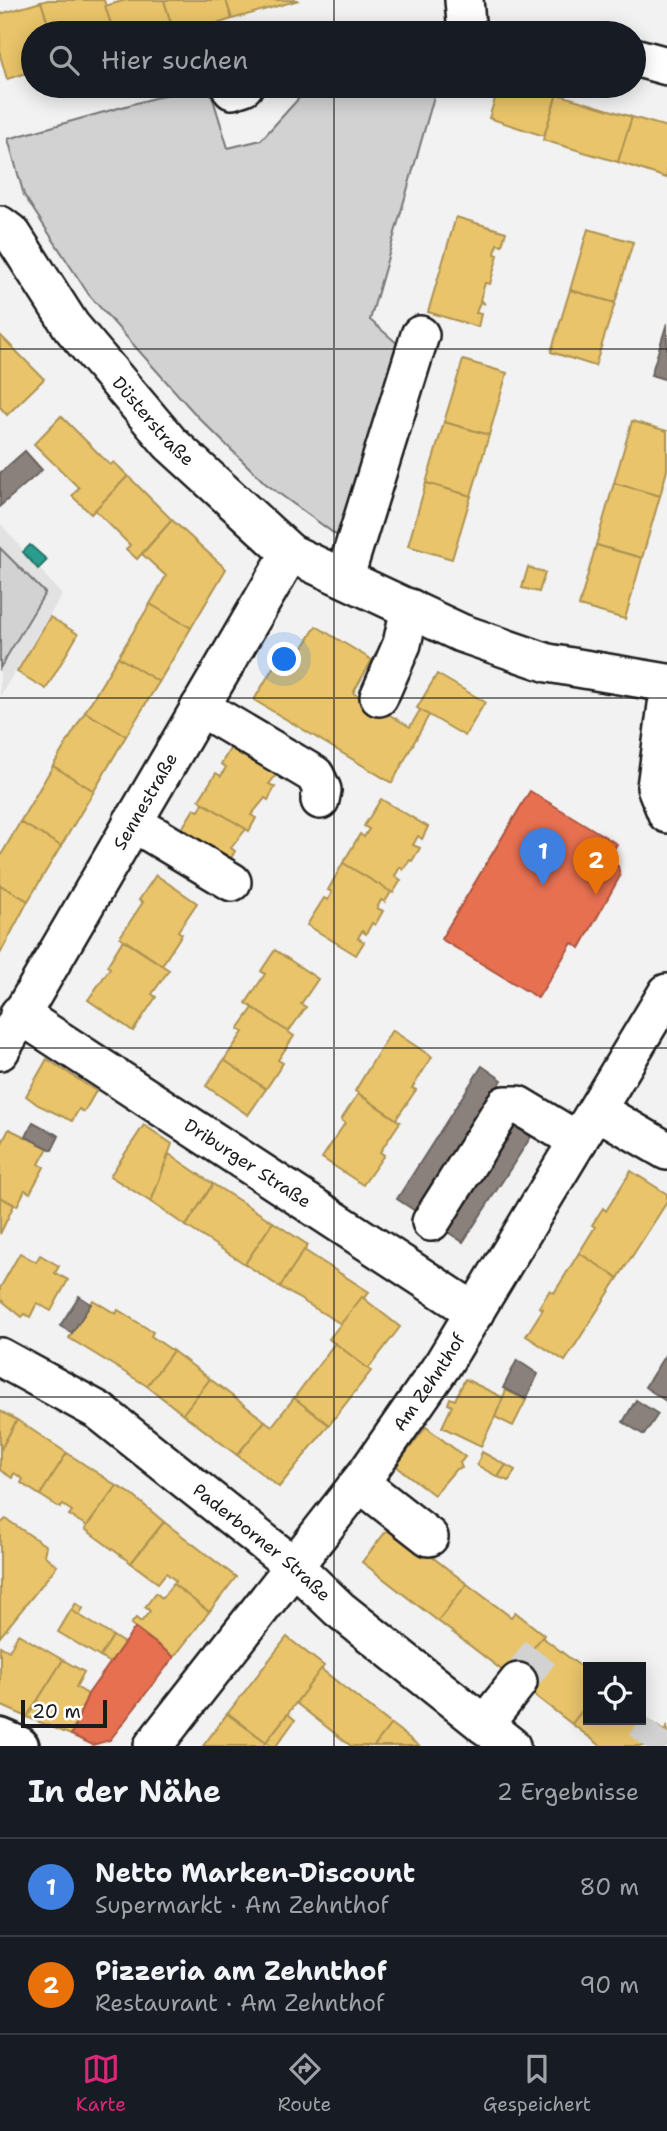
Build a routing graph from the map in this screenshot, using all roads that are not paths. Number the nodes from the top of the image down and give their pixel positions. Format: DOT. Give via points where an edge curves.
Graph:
graph roads {
  1 [pos="464,0"];
  2 [pos="465,21"];
  3 [pos="646,60"];
  4 [pos="667,66"];
  5 [pos="0,225"];
  6 [pos="420,335"];
  7 [pos="290,552"];
  8 [pos="345,576"];
  9 [pos="410,608"];
  10 [pos="667,683"];
  11 [pos="379,697"];
  12 [pos="667,705"];
  13 [pos="200,707"];
  14 [pos="320,800"];
  15 [pos="667,814"];
  16 [pos="132,822"];
  17 [pos="232,882"];
  18 [pos="667,993"];
  19 [pos="19,1014"];
  20 [pos="0,1051"];
  21 [pos="598,1111"];
  22 [pos="578,1141"];
  23 [pos="667,1151"];
  24 [pos="431,1222"];
  25 [pos="475,1312"];
  26 [pos="0,1357"];
  27 [pos="360,1483"];
  28 [pos="429,1537"];
  29 [pos="295,1567"];
  30 [pos="517,1682"];
  31 [pos="497,1736"];
  32 [pos="0,1738"];
  33 [pos="19,1746"];
  34 [pos="153,1746"];
  1 -- 2 [label="street"];
  3 -- 4 [label="street"];
  5 -- 7 [label="street, Düsterstraße" via="12,234 71,326 170,443"];
  6 -- 8 [label="street"];
  7 -- 8 [label="street, Düsterstraße"];
  7 -- 13 [label="street, Sennestraße"];
  8 -- 9 [label="street, Düsterstraße"];
  9 -- 10 [label="street, Düsterstraße" via="461,633 548,663"];
  9 -- 11 [label="street" via="402,644"];
  12 -- 15 [label="street" via="656,787"];
  13 -- 14 [label="street" via="315,775 322,790"];
  13 -- 16 [label="street, Sennestraße"];
  16 -- 17 [label="street"];
  16 -- 19 [label="street, Sennestraße"];
  18 -- 21 [label="street, Am Zehnthof"];
  19 -- 20 [label="street, Sennestraße"];
  19 -- 25 [label="street, Driburger Straße"];
  21 -- 22 [label="street, Am Zehnthof"];
  21 -- 23 [label="street"];
  22 -- 24 [label="street" via="518,1105 505,1105"];
  22 -- 25 [label="street, Am Zehnthof"];
  25 -- 27 [label="street, Am Zehnthof"];
  26 -- 29 [label="street, Paderborner Straße" via="99,1411"];
  27 -- 28 [label="street"];
  27 -- 29 [label="street, Am Zehnthof"];
  29 -- 31 [label="street, Paderborner Straße" via="339,1609"];
  29 -- 34 [label="street, Am Zehnthof"];
  30 -- 31 [label="street"];
  32 -- 33 [label="main road"];
}
